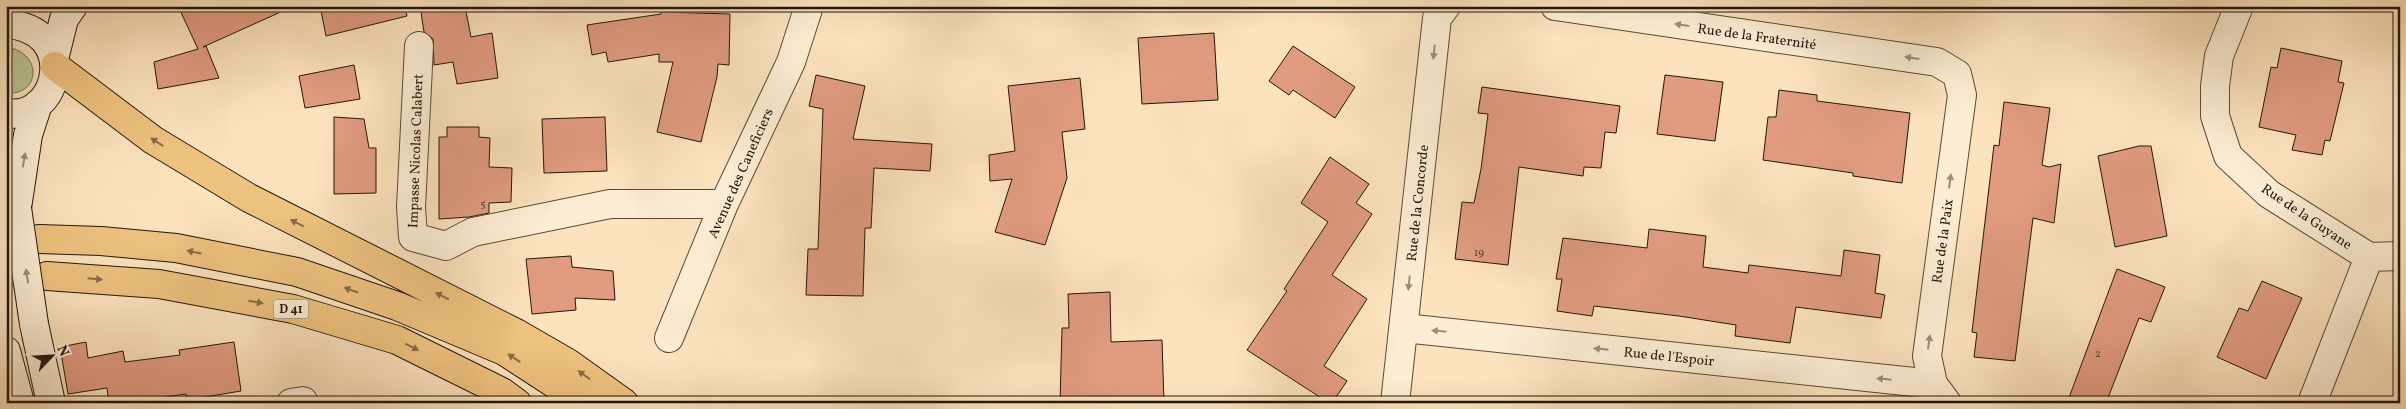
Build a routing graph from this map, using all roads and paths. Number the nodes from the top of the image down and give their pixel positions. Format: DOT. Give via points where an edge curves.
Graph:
graph roads {
  1 [pos="73,6"];
  2 [pos="809,6"];
  3 [pos="1446,6"];
  4 [pos="1555,6"];
  5 [pos="2239,6"];
  6 [pos="6,24"];
  7 [pos="419,46"];
  8 [pos="54,63"];
  9 [pos="1957,74"];
  10 [pos="38,104"];
  11 [pos="6,113"];
  12 [pos="724,204"];
  13 [pos="39,239"];
  14 [pos="2400,256"];
  15 [pos="2370,257"];
  16 [pos="47,276"];
  17 [pos="1404,328"];
  18 [pos="669,338"];
  19 [pos="6,351"];
  20 [pos="1940,393"];
  21 [pos="20,403"];
  22 [pos="51,403"];
  23 [pos="517,403"];
  24 [pos="584,403"];
  25 [pos="624,403"];
  26 [pos="1395,403"];
  27 [pos="2312,403"];
  1 -- 8 [label="street" via="64,20"];
  2 -- 12 [label="street, Avenue des Caneficiers" via="791,62"];
  3 -- 17 [label="street, Rue de la Concorde, one-way" via="1437,18"];
  9 -- 4 [label="street, Rue de la Fraternité, one-way" via="1937,62"];
  5 -- 15 [label="street, Rue de la Guyane" via="2219,56 2216,86 2215,116 2228,156 2269,194"];
  6 -- 8 [label="street" via="28,28 40,35 49,46"];
  7 -- 12 [label="street, Impasse Nicolas Calabert" via="411,207 413,237 446,246 474,232 610,204"];
  8 -- 10 [label="street" via="52,84"];
  25 -- 8 [label="highway, one-way" via="568,363 516,333 248,198 153,140"];
  20 -- 9 [label="street, Rue de la Paix, one-way" via="1927,356 1962,95"];
  10 -- 11 [label="street" via="25,111"];
  22 -- 10 [label="street, one-way, bridge" via="34,324 17,208 28,135"];
  12 -- 18 [label="street, Avenue des Caneficiers"];
  24 -- 13 [label="highway, one-way" via="504,351 398,306 297,272 176,248"];
  14 -- 15 [label="street"];
  15 -- 27 [label="street"];
  16 -- 23 [label="highway, D 41, one-way" via="158,284 292,309 397,340 502,392"];
  20 -- 17 [label="street, Rue de l'Espoir, one-way"];
  17 -- 26 [label="street, Rue de la Concorde"];
  19 -- 21 [label="street"];
}
